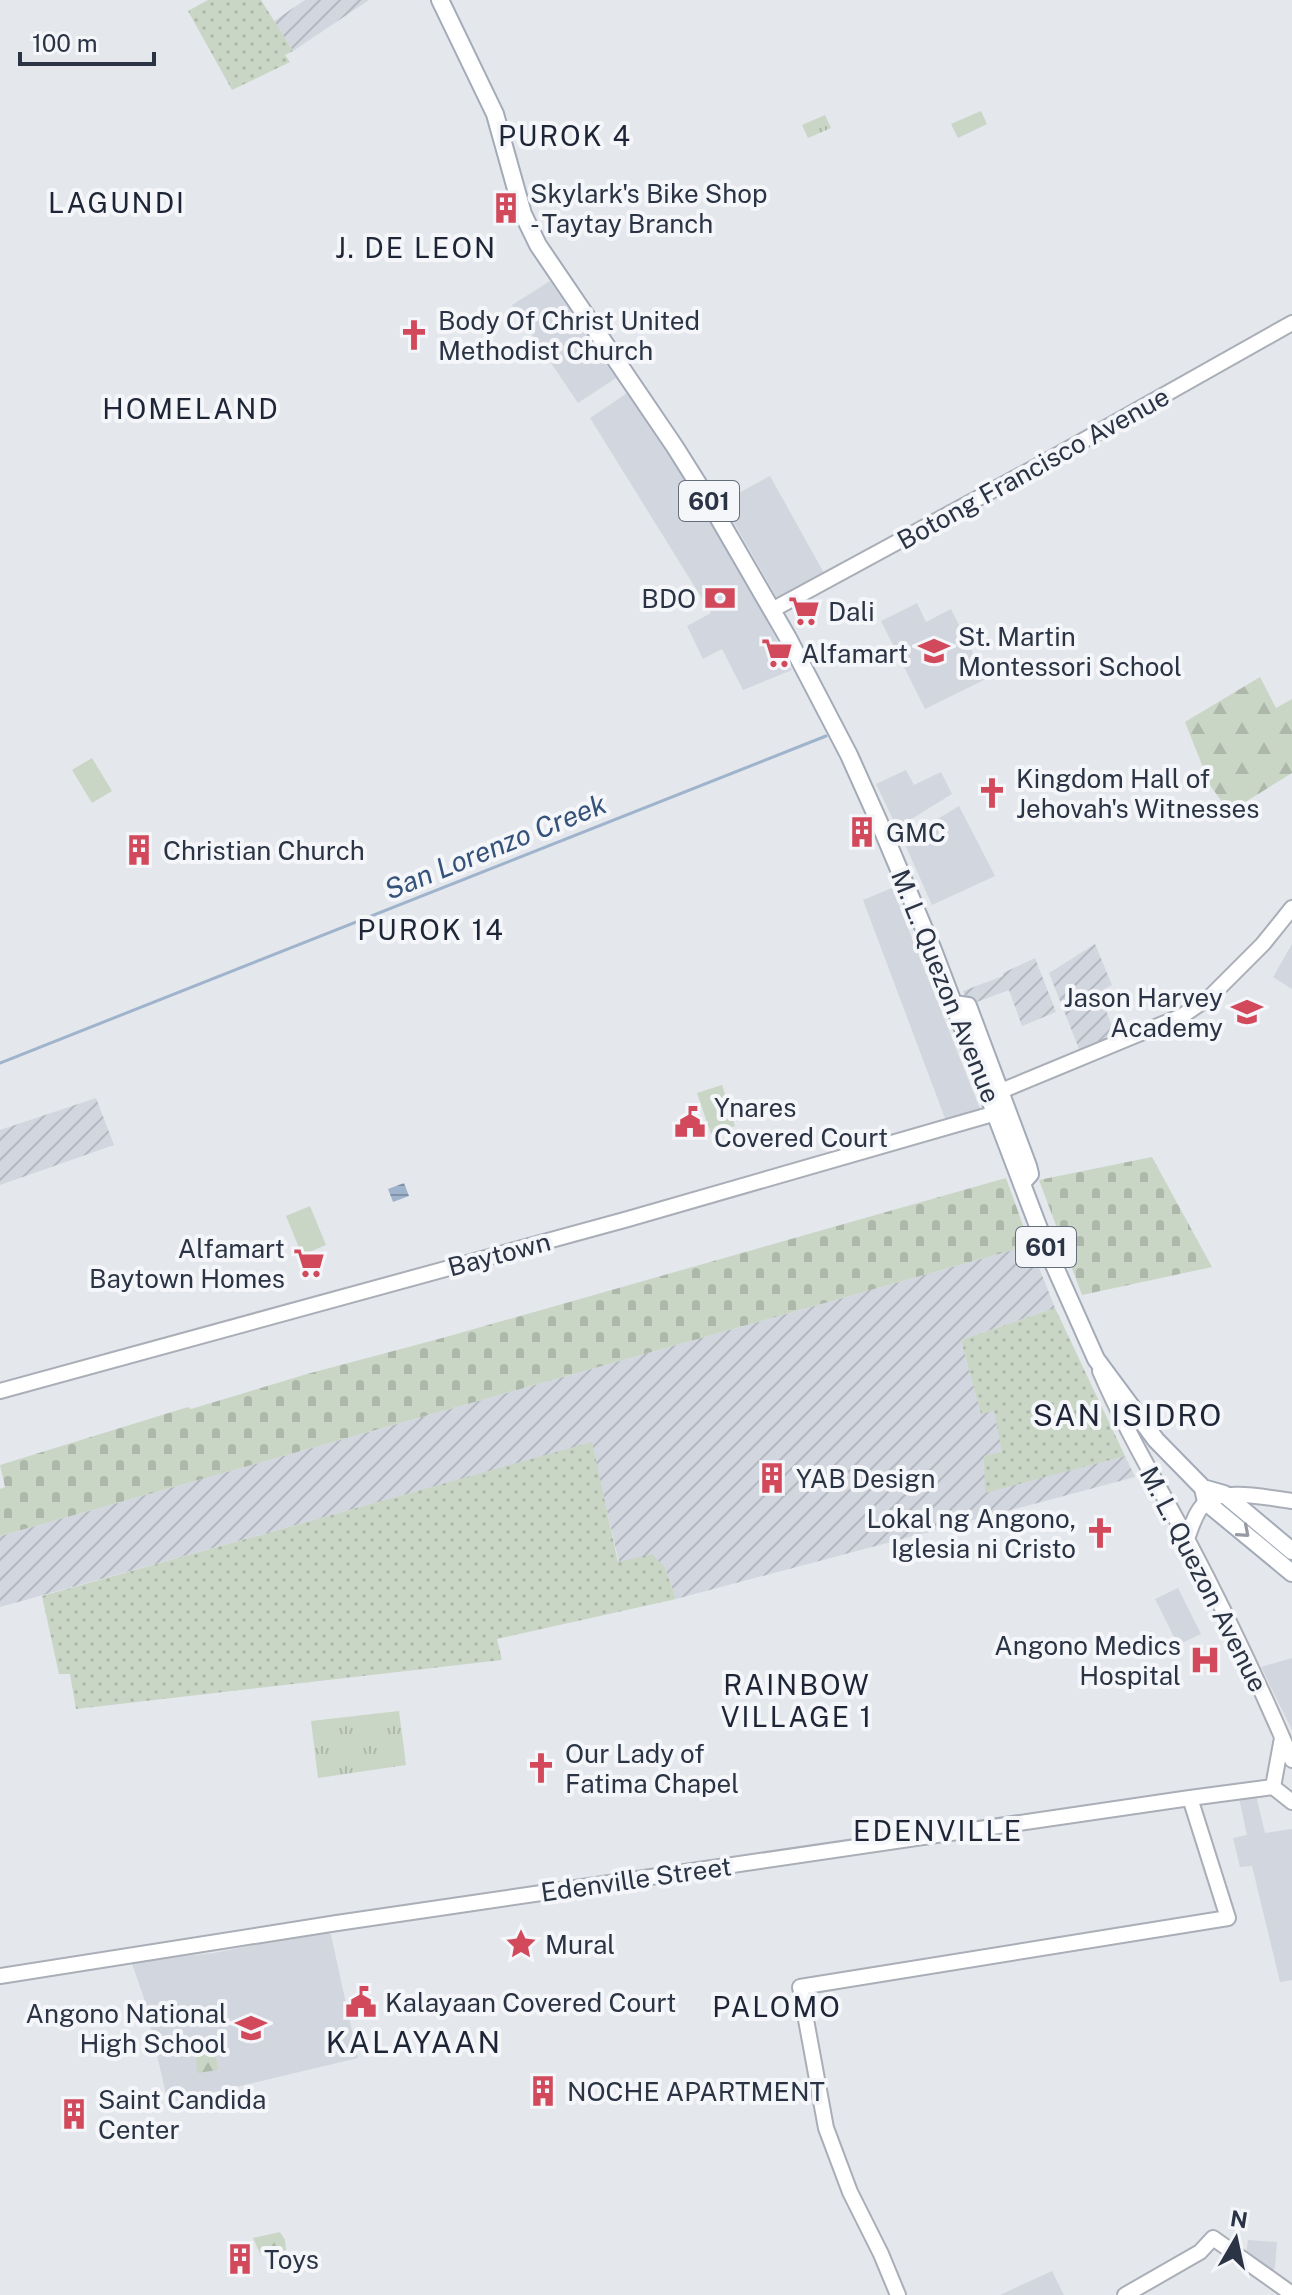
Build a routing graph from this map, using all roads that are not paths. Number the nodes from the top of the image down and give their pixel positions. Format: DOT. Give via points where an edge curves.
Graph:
graph roads {
  1 [pos="440,0"];
  2 [pos="1292,323"];
  3 [pos="772,610"];
  4 [pos="1292,908"];
  5 [pos="954,1004"];
  6 [pos="1001,1091"];
  7 [pos="996,1113"];
  8 [pos="1022,1183"];
  9 [pos="1096,1359"];
  10 [pos="0,1391"];
  11 [pos="1224,1494"];
  12 [pos="1204,1495"];
  13 [pos="1292,1501"];
  14 [pos="1187,1539"];
  15 [pos="1292,1551"];
  16 [pos="1292,1573"];
  17 [pos="1282,1738"];
  18 [pos="1292,1760"];
  19 [pos="1273,1787"];
  20 [pos="1190,1798"];
  21 [pos="1292,1802"];
  22 [pos="0,1976"];
  23 [pos="1292,2294"];
  24 [pos="898,2295"];
  25 [pos="1125,2295"];
  1 -- 3 [label="main road, M. L. Quezon Avenue / 601" via="495,114 515,190 538,245 675,447"];
  2 -- 3 [label="street, Botong Francisco Avenue"];
  3 -- 5 [label="main road, M. L. Quezon Avenue / 601" via="860,777"];
  4 -- 6 [label="street" via="1211,996 1182,1016"];
  5 -- 6 [label="main road" via="968,1006"];
  5 -- 7 [label="main road, M. L. Quezon Avenue / 601"];
  6 -- 8 [label="main road" via="1030,1174"];
  7 -- 8 [label="main road, M. L. Quezon Avenue / 601"];
  7 -- 10 [label="street, Baytown"];
  8 -- 9 [label="main road, M. L. Quezon Avenue / 601"];
  9 -- 12 [label="main road"];
  9 -- 14 [label="street, M. L. Quezon Avenue / 601" via="1127,1430"];
  11 -- 12 [label="main road"];
  11 -- 13 [label="street"];
  11 -- 15 [label="main road"];
  12 -- 14 [label="street"];
  12 -- 16 [label="main road, one-way"];
  14 -- 17 [label="street, M. L. Quezon Avenue / 601"];
  17 -- 18 [label="street, M. L. Quezon Avenue / 601"];
  17 -- 19 [label="street"];
  19 -- 20 [label="street, Edenville Street"];
  19 -- 21 [label="street"];
  20 -- 22 [label="street, Edenville Street"];
  20 -- 24 [label="street" via="1228,1918 800,1987 826,2128"];
  23 -- 25 [label="street" via="1213,2238 1200,2252"];
}
